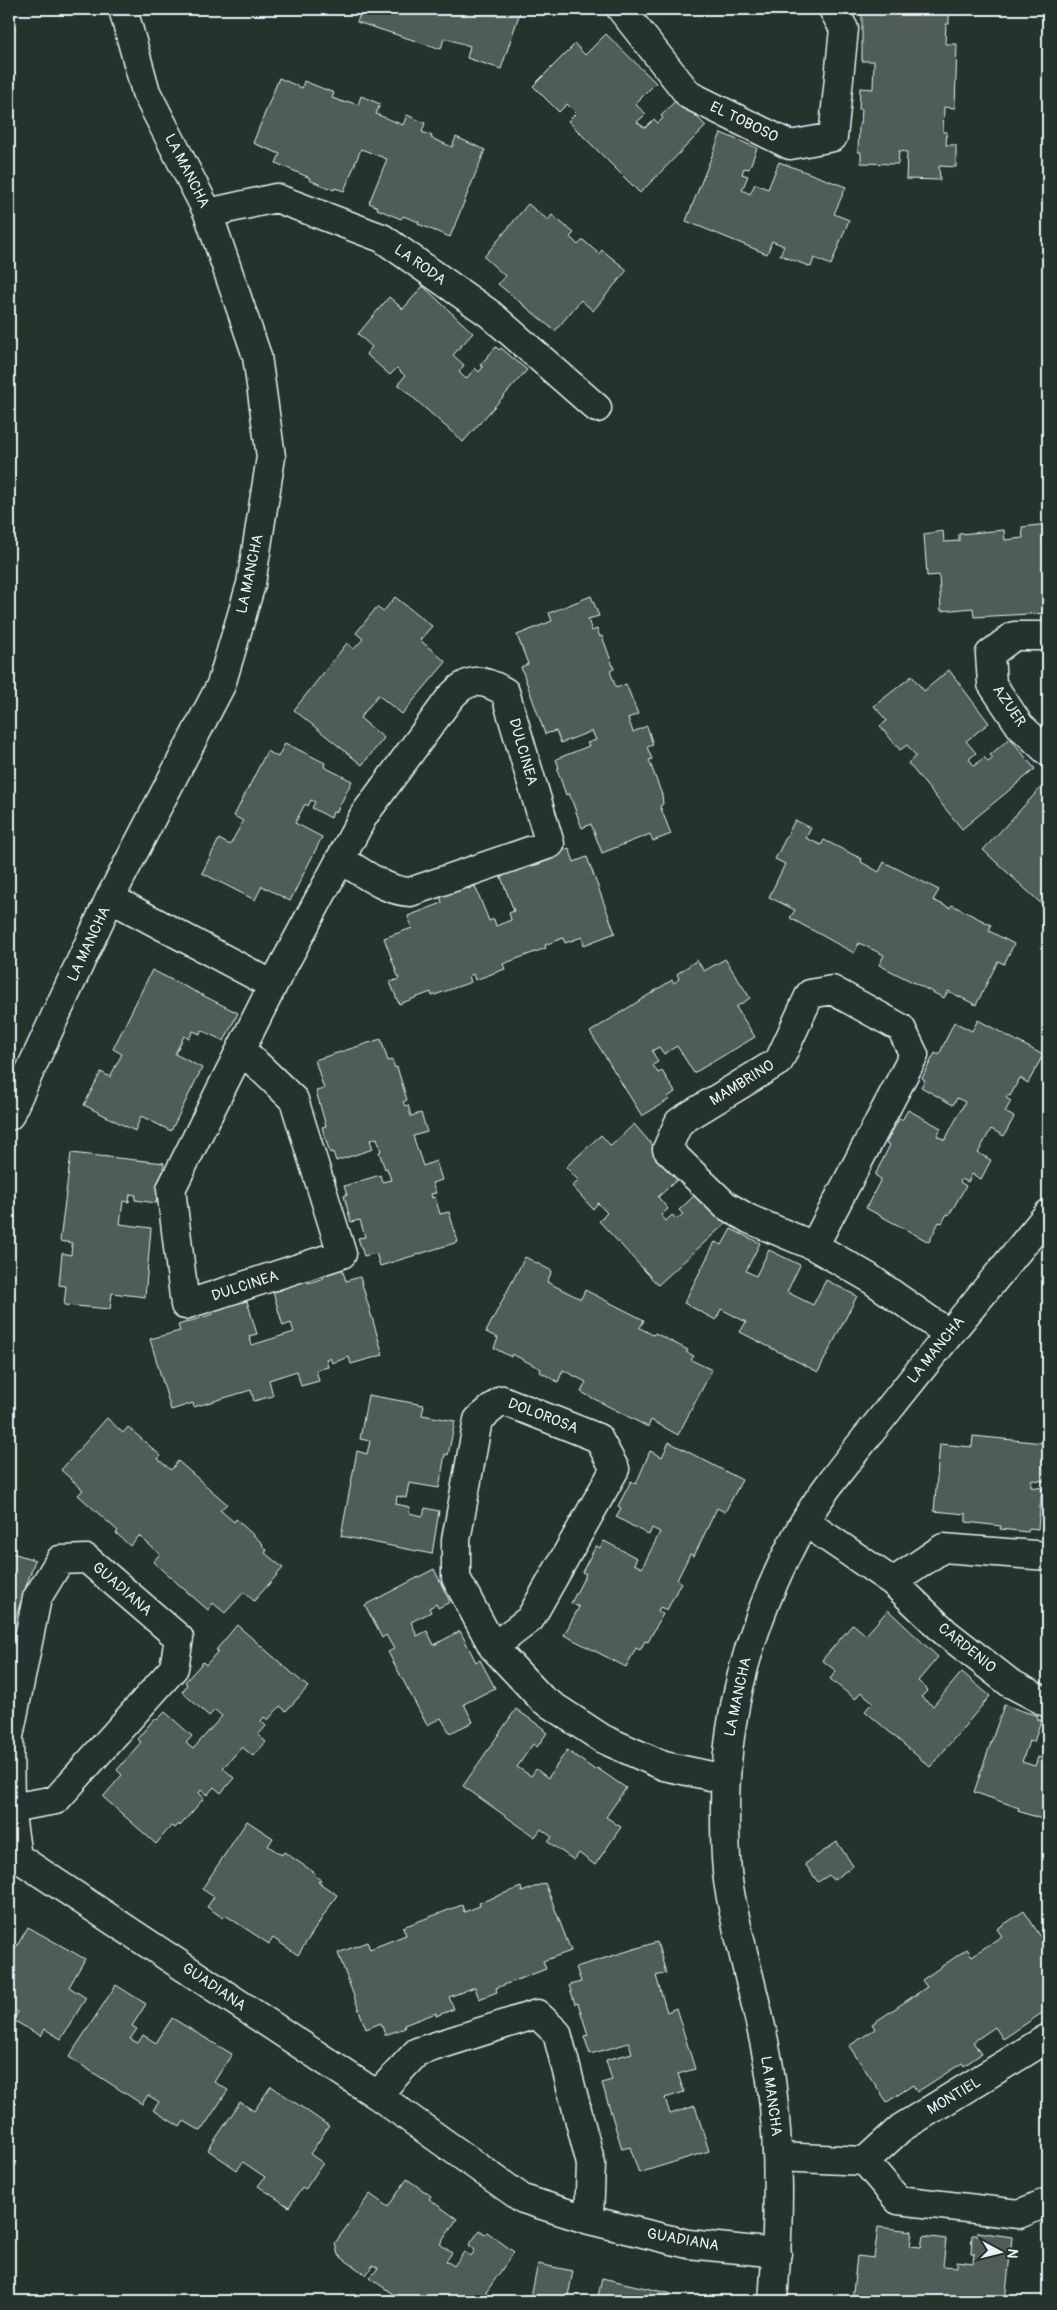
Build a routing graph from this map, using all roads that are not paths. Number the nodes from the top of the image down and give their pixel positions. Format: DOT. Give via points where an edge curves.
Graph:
graph roads {
  1 [pos="123,9"];
  2 [pos="625,9"];
  3 [pos="833,9"];
  4 [pos="208,213"];
  5 [pos="597,408"];
  6 [pos="1048,636"];
  7 [pos="1048,752"];
  8 [pos="340,859"];
  9 [pos="110,898"];
  10 [pos="273,985"];
  11 [pos="241,1049"];
  12 [pos="9,1116"];
  13 [pos="1048,1214"];
  14 [pos="814,1246"];
  15 [pos="949,1334"];
  16 [pos="805,1522"];
  17 [pos="1048,1556"];
  18 [pos="893,1582"];
  19 [pos="493,1647"];
  20 [pos="1048,1703"];
  21 [pos="725,1779"];
  22 [pos="10,1808"];
  23 [pos="1048,2038"];
  24 [pos="377,2095"];
  25 [pos="778,2157"];
  26 [pos="865,2161"];
  27 [pos="1048,2202"];
  28 [pos="589,2220"];
  29 [pos="777,2253"];
  30 [pos="772,2301"];
  1 -- 4 [label="street, LA MANCHA" via="146,92"];
  2 -- 3 [label="street, EL TOBOSO" via="689,94 790,145 834,137 844,30"];
  4 -- 5 [label="street, LA RODA" via="276,198 382,238 490,314"];
  4 -- 9 [label="street, LA MANCHA" via="257,356 270,457 251,584 220,685"];
  6 -- 7 [label="street, AZUER" via="1014,636 990,654 992,684 1020,726"];
  8 -- 8 [label="street, DULCINEA" via="364,815 459,688 471,681 494,685 505,692 550,844 410,892 399,892 383,885"];
  8 -- 10 [label="street, DULCINEA"];
  9 -- 10 [label="street"];
  9 -- 12 [label="street, LA MANCHA"];
  10 -- 11 [label="street, DULCINEA"];
  11 -- 11 [label="street, DULCINEA" via="294,1100 342,1254 185,1305 171,1189"];
  13 -- 15 [label="street, LA MANCHA"];
  14 -- 14 [label="street, MAMBRINO" via="749,1219 725,1205 667,1149 679,1122 779,1061 810,994 832,990 901,1028 914,1055"];
  14 -- 15 [label="street, MAMBRINO" via="868,1277"];
  15 -- 16 [label="street, LA MANCHA" via="839,1473"];
  16 -- 18 [label="street, CARDENIO"];
  16 -- 21 [label="street, LA MANCHA" via="771,1585 748,1649 732,1716"];
  17 -- 18 [label="street" via="943,1548"];
  18 -- 20 [label="street, CARDENIO" via="946,1633 1002,1677"];
  19 -- 19 [label="street, DOLOROSA" via="456,1578 456,1540 478,1420 502,1400 598,1438 615,1469 530,1619"];
  19 -- 21 [label="street, DOLOROSA" via="542,1699 603,1739 664,1766"];
  21 -- 25 [label="street, LA MANCHA" via="729,1886 770,2078"];
  22 -- 22 [label="street, GUADIANA" via="9,1736 37,1598 60,1560 86,1559 179,1638 174,1668 56,1800"];
  22 -- 24 [label="street, GUADIANA" via="17,1856"];
  23 -- 26 [label="street, MONTIEL" via="901,2128"];
  24 -- 28 [label="street, GUADIANA" via="523,2200"];
  24 -- 28 [label="street" via="418,2052 537,2014 557,2034 591,2164"];
  25 -- 26 [label="street"];
  25 -- 29 [label="street, LA MANCHA"];
  26 -- 27 [label="street" via="898,2200 1019,2214"];
  28 -- 29 [label="street, GUADIANA" via="688,2244"];
  29 -- 30 [label="street, LA MANCHA"];
}
